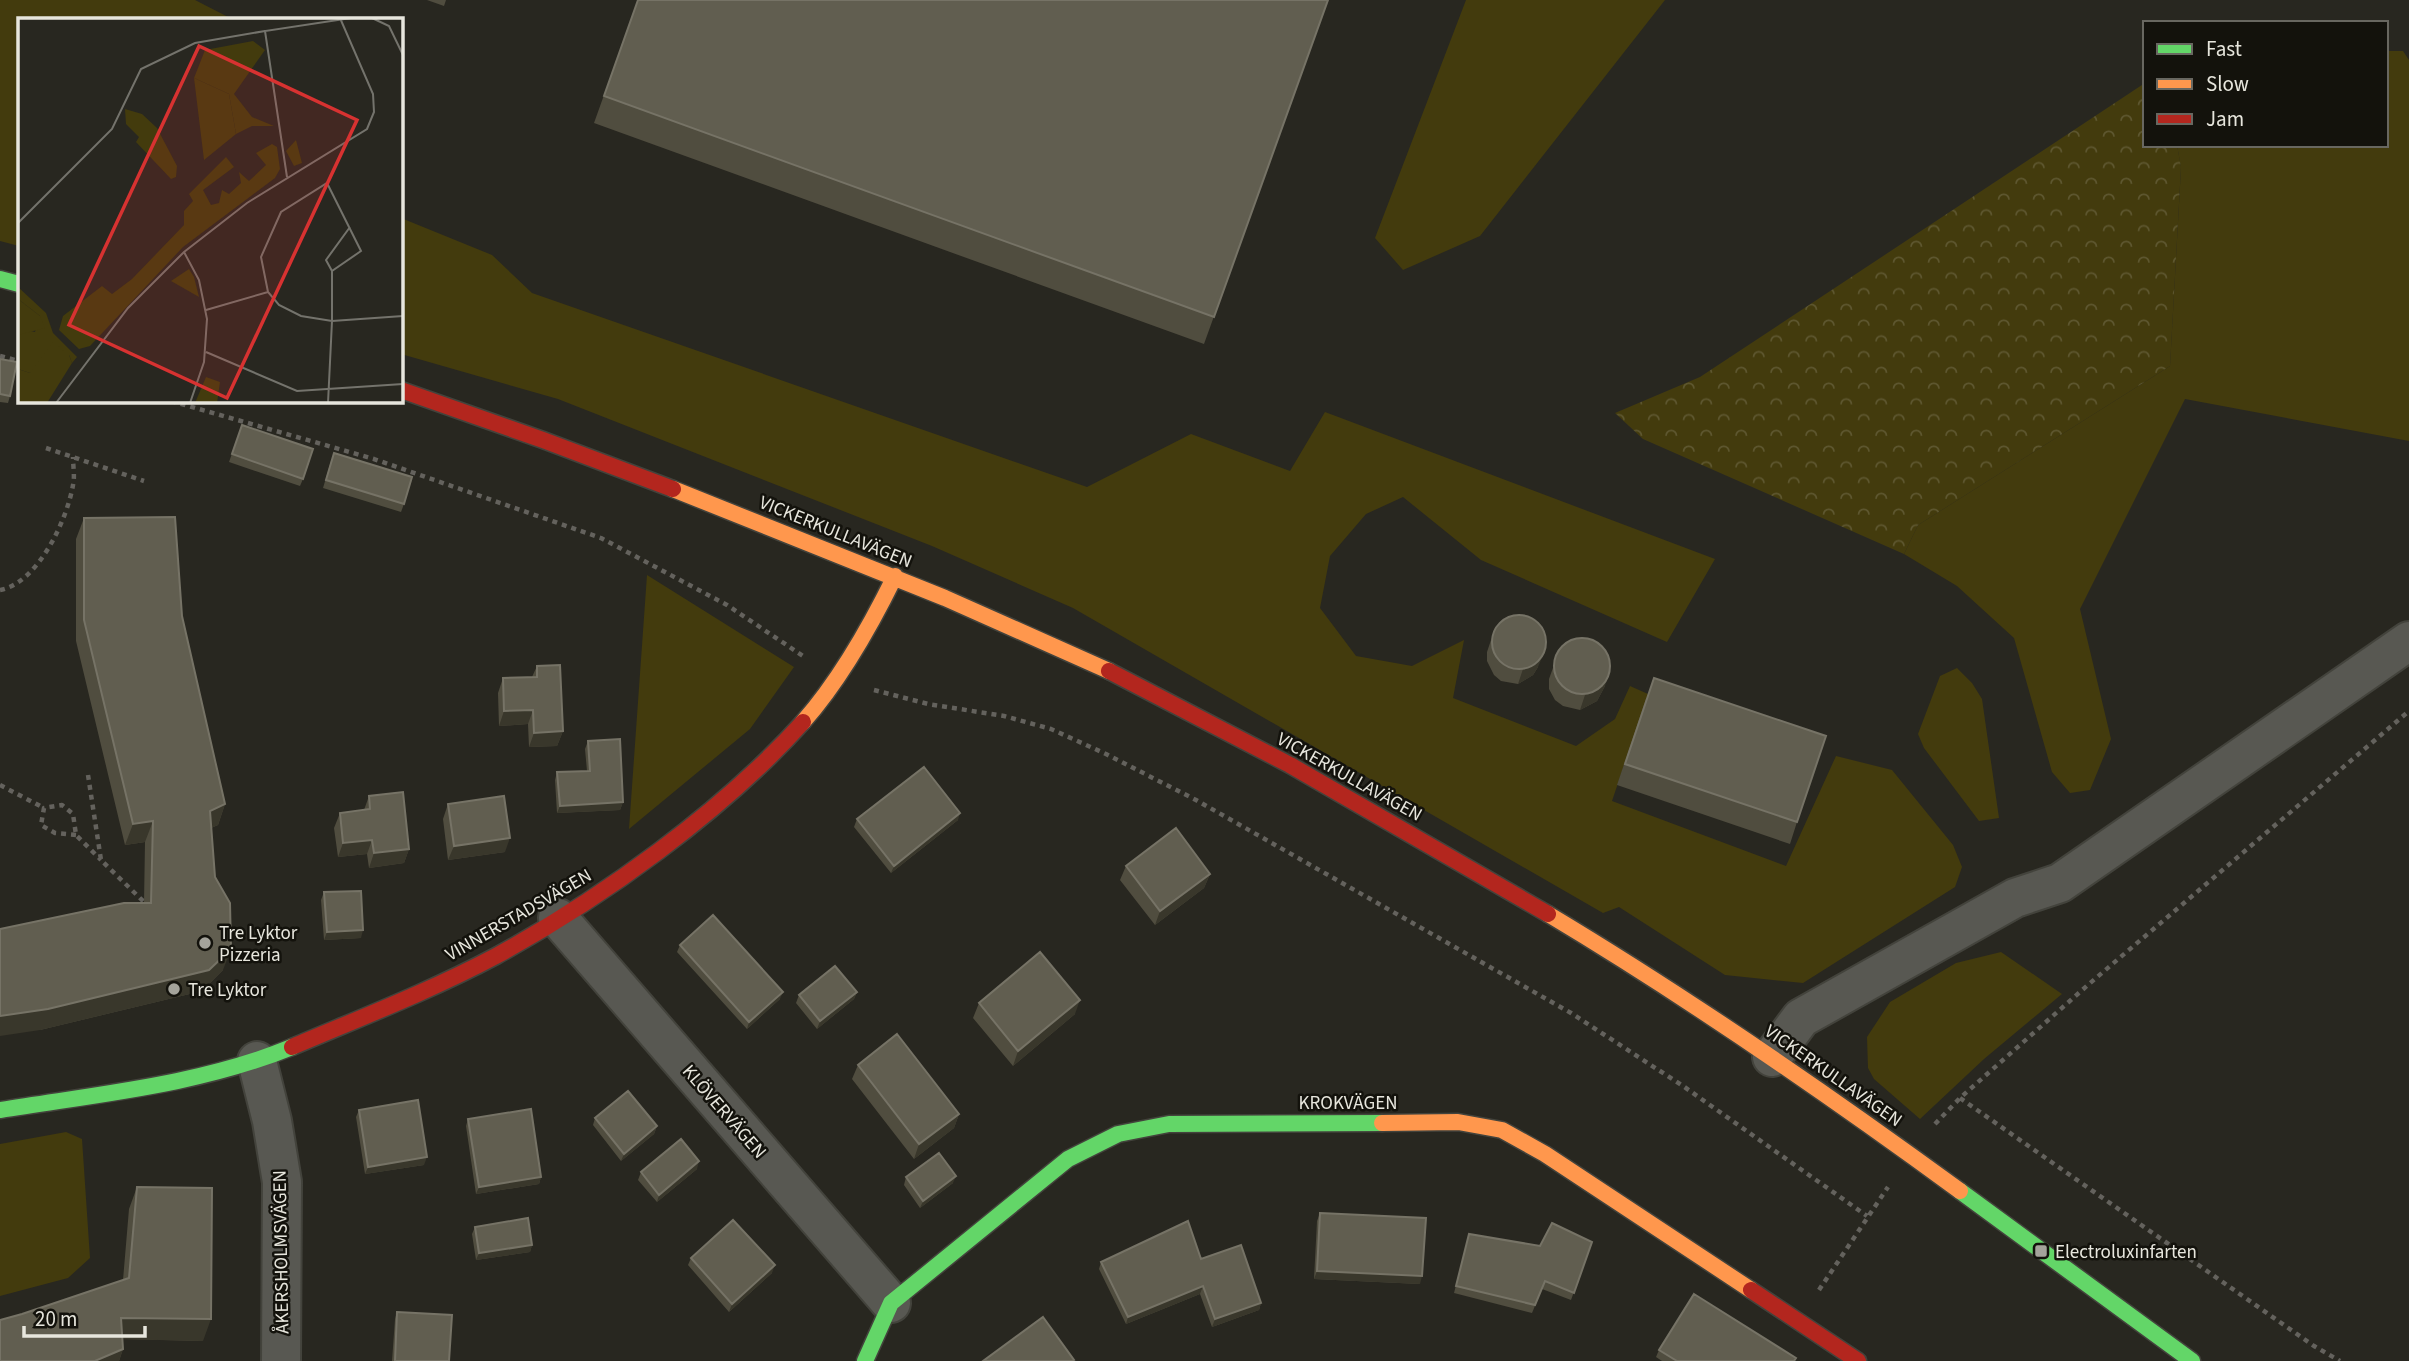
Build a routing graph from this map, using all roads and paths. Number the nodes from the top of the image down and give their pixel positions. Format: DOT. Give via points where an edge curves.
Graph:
graph roads {
  1 [pos="0,279"];
  2 [pos="18,284"];
  3 [pos="0,356"];
  4 [pos="18,361"];
  5 [pos="402,390"];
  6 [pos="174,402"];
  7 [pos="46,448"];
  8 [pos="73,457"];
  9 [pos="144,481"];
  10 [pos="895,576"];
  11 [pos="0,590"];
  12 [pos="2409,641"];
  13 [pos="839,675"];
  14 [pos="2409,711"];
  15 [pos="88,775"];
  16 [pos="0,785"];
  17 [pos="44,808"];
  18 [pos="76,835"];
  19 [pos="101,860"];
  20 [pos="144,902"];
  21 [pos="558,918"];
  22 [pos="1772,1057"];
  23 [pos="257,1061"];
  24 [pos="0,1110"];
  25 [pos="891,1303"];
  26 [pos="1799,1320"];
  27 [pos="281,1361"];
  28 [pos="865,1361"];
  29 [pos="1858,1361"];
  30 [pos="2192,1361"];
  31 [pos="2340,1361"];
  1 -- 2 [label="street"];
  3 -- 4 [label="path"];
  5 -- 10 [label="street, VICKERKULLAVÄGEN" via="526,433"];
  6 -- 13 [label="path" via="374,459 601,538 727,605 801,656"];
  7 -- 8 [label="path"];
  8 -- 9 [label="path"];
  8 -- 11 [label="path" via="74,484 60,526 37,567 9,589"];
  10 -- 13 [label="street, VINNERSTADSVÄGEN"];
  10 -- 22 [label="street, VICKERKULLAVÄGEN" via="1216,725 1453,857"];
  12 -- 22 [label="street" via="2060,883 2015,898 1801,1018"];
  13 -- 21 [label="street, VINNERSTADSVÄGEN" via="790,736 711,809 608,887"];
  13 -- 26 [label="path" via="881,693 1051,729 1106,754 1547,999 1683,1086 1867,1216"];
  14 -- 31 [label="path" via="1960,1098"];
  15 -- 19 [label="path"];
  16 -- 17 [label="path"];
  17 -- 18 [label="path" via="62,805 73,814"];
  17 -- 18 [label="path" via="41,825 55,833"];
  18 -- 19 [label="path"];
  19 -- 20 [label="path"];
  21 -- 23 [label="street, VINNERSTADSVÄGEN" via="495,956 390,1006"];
  21 -- 25 [label="street, KLÖVERVÄGEN"];
  22 -- 30 [label="street, VICKERKULLAVÄGEN"];
  23 -- 24 [label="street, VINNERSTADSVÄGEN" via="182,1081"];
  23 -- 27 [label="street, ÅKERSHOLMSVÄGEN" via="282,1182"];
  25 -- 26 [label="street, KROKVÄGEN" via="1068,1159 1118,1133 1169,1124 1458,1122 1502,1130 1545,1154"];
  25 -- 28 [label="street, KROKVÄGEN"];
  26 -- 29 [label="street, KROKVÄGEN"];
}
